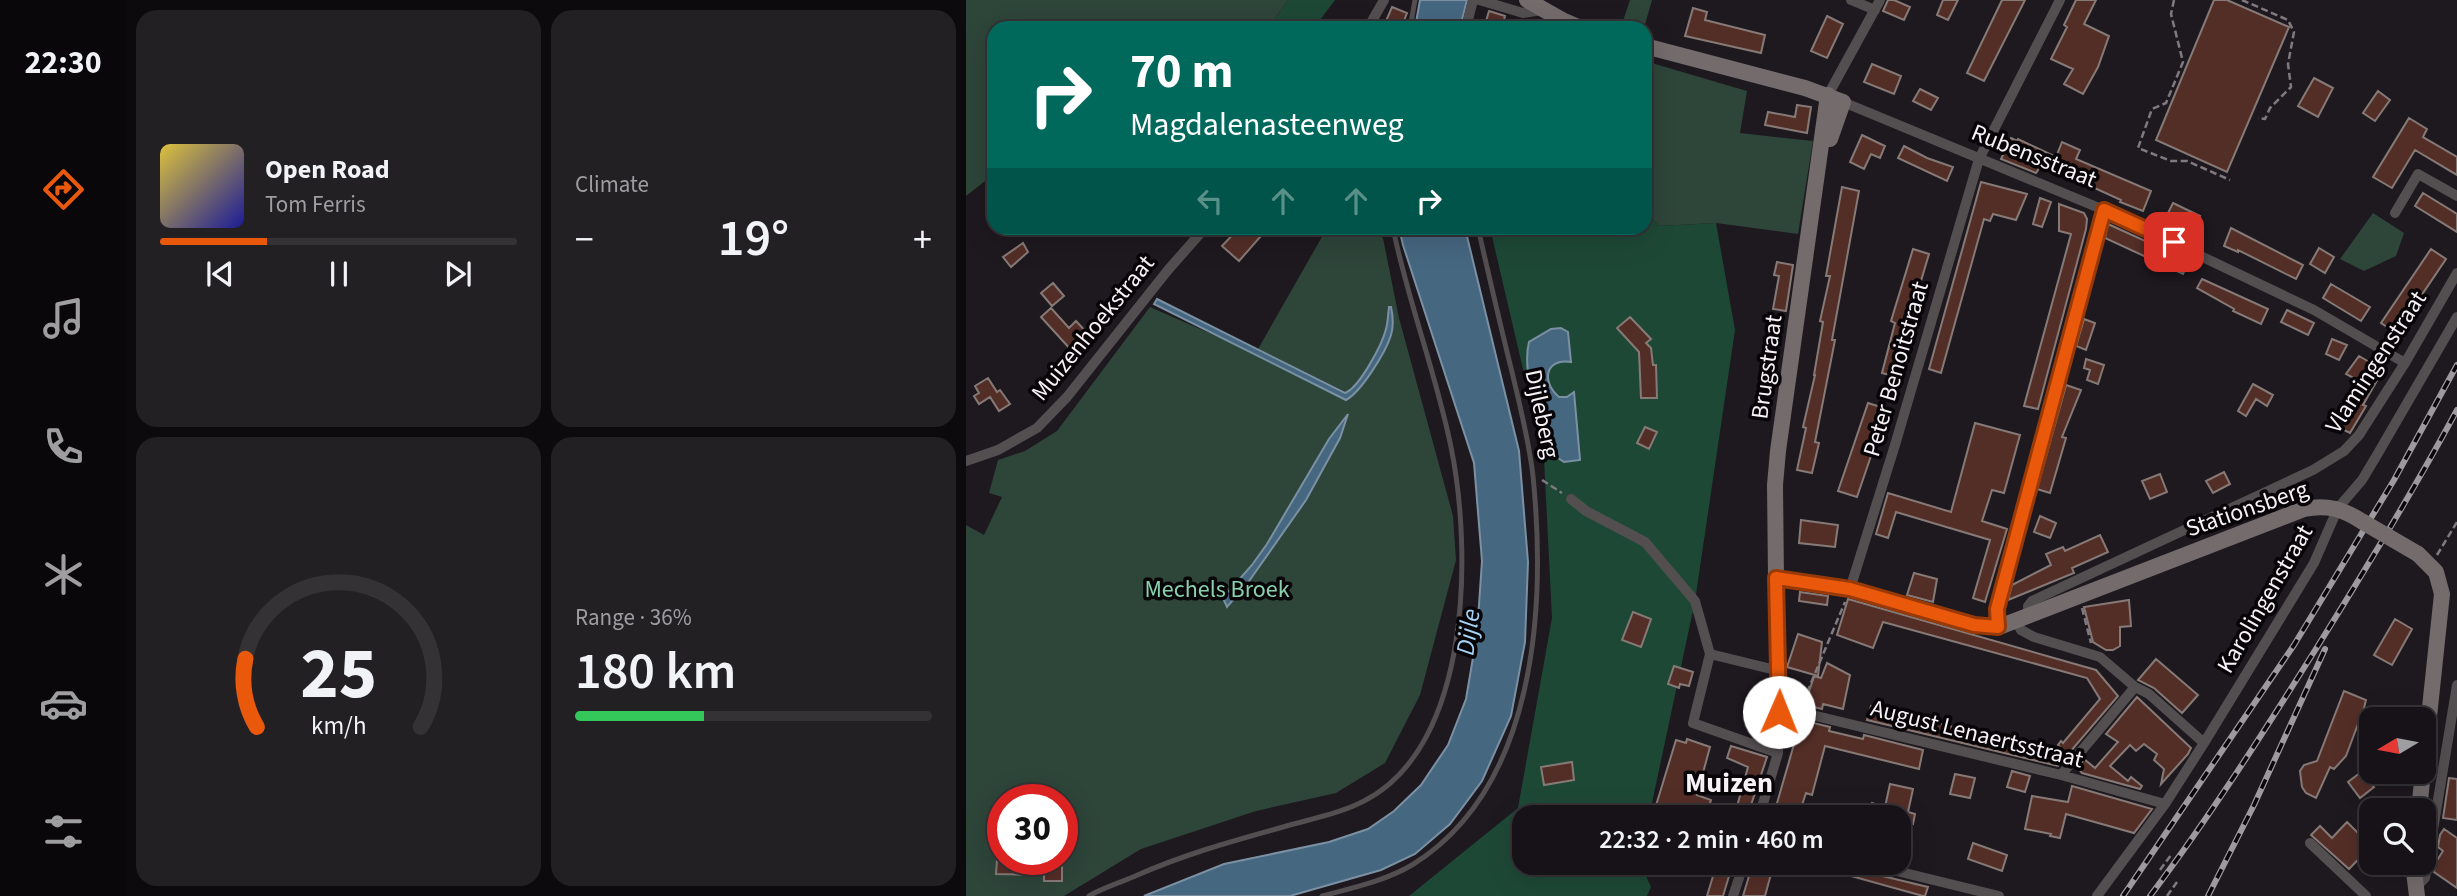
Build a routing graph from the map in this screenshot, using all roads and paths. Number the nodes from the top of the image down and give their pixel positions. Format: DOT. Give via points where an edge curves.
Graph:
graph roads {
  1 [pos="1384,0"];
  2 [pos="1415,0"];
  3 [pos="1473,0"];
  4 [pos="1479,0"];
  5 [pos="1527,0"];
  6 [pos="1851,0"];
  7 [pos="2060,0"];
  8 [pos="2174,0"];
  9 [pos="2242,0"];
  10 [pos="1877,5"];
  11 [pos="1542,10"];
  12 [pos="1372,21"];
  13 [pos="1411,21"];
  14 [pos="1468,21"];
  15 [pos="1566,21"];
  16 [pos="1652,48"];
  17 [pos="1835,98"];
  18 [pos="2258,118"];
  19 [pos="1979,159"];
  20 [pos="2230,180"];
  21 [pos="2457,196"];
  22 [pos="2104,210"];
  23 [pos="2395,213"];
  24 [pos="1199,235"];
  25 [pos="1395,235"];
  26 [pos="1480,235"];
  27 [pos="2457,273"];
  28 [pos="2457,317"];
  29 [pos="2405,363"];
  30 [pos="966,461"];
  31 [pos="1533,476"];
  32 [pos="1571,499"];
  33 [pos="2338,508"];
  34 [pos="2457,522"];
  35 [pos="2437,555"];
  36 [pos="1776,578"];
  37 [pos="1850,589"];
  38 [pos="2079,596"];
  39 [pos="2022,619"];
  40 [pos="1998,627"];
  41 [pos="2090,653"];
  42 [pos="1710,654"];
  43 [pos="1779,671"];
  44 [pos="2457,685"];
  45 [pos="2135,687"];
  46 [pos="1779,707"];
  47 [pos="2430,707"];
  48 [pos="1798,712"];
  49 [pos="2204,743"];
  50 [pos="1778,753"];
  51 [pos="2061,775"];
  52 [pos="2165,804"];
  53 [pos="1763,805"];
  54 [pos="2310,843"];
  55 [pos="2171,855"];
  56 [pos="2160,870"];
  57 [pos="1911,874"];
  58 [pos="1740,875"];
  59 [pos="2177,882"];
  60 [pos="2416,892"];
  61 [pos="1090,896"];
  62 [pos="1322,896"];
  63 [pos="1733,896"];
  64 [pos="1999,896"];
  65 [pos="2097,896"];
  66 [pos="2167,896"];
  67 [pos="2367,896"];
  1 -- 12 [label="street"];
  2 -- 13 [label="lane"];
  3 -- 14 [label="street"];
  4 -- 11 [label="street" via="1523,13"];
  5 -- 11 [label="street"];
  6 -- 10 [label="street"];
  7 -- 19 [label="street, Peter Benoitstraat"];
  8 -- 20 [label="path" via="2171,14 2183,62 2166,103 2152,109 2138,148 2171,161 2187,161"];
  9 -- 18 [label="path" via="2288,20 2294,32 2288,64 2291,87 2265,118"];
  10 -- 17 [label="street"];
  11 -- 15 [label="street"];
  16 -- 17 [label="street"];
  17 -- 19 [label="street, Rubensstraat"];
  17 -- 36 [label="street, Brugstraat" via="1819,163 1778,451"];
  19 -- 22 [label="street, Rubensstraat"];
  19 -- 37 [label="street, Peter Benoitstraat"];
  21 -- 23 [label="street" via="2418,174"];
  22 -- 29 [label="street, Rubensstraat" via="2314,310"];
  22 -- 40 [label="street" via="1997,609"];
  24 -- 30 [label="street, Muizenhoekstraat" via="1037,428 998,450"];
  25 -- 61 [label="lane" via="1451,445 1462,527 1453,659 1428,733 1393,781 1362,802 1181,856"];
  26 -- 31 [label="lane, Dijleberg"];
  27 -- 29 [label="street, Vlamingenstraat"];
  28 -- 33 [label="street, Karolingenstraat" via="2372,463"];
  29 -- 39 [label="street, Vlamingenstraat" via="2358,435 2332,460 2032,601"];
  31 -- 32 [label="path, Dijleberg"];
  31 -- 62 [label="lane" via="1539,564 1530,663 1516,723 1488,786 1439,844 1411,865"];
  32 -- 42 [label="street" via="1645,542 1695,601"];
  33 -- 38 [label="street, Stationsberg" via="2314,507 2284,515"];
  33 -- 47 [label="street, Stationsberg, bridge" via="2418,554 2436,572 2442,594"];
  33 -- 49 [label="street, Karolingenstraat" via="2314,563"];
  34 -- 35 [label="path"];
  36 -- 37 [label="street"];
  36 -- 43 [label="street"];
  37 -- 40 [label="street" via="1974,625"];
  37 -- 48 [label="path"];
  38 -- 39 [label="street, Stationsberg"];
  38 -- 41 [label="path"];
  39 -- 40 [label="street, Stationsberg"];
  39 -- 41 [label="street" via="2021,630 2034,637"];
  41 -- 45 [label="street"];
  42 -- 43 [label="street"];
  42 -- 50 [label="street" via="1693,723"];
  43 -- 46 [label="street"];
  44 -- 60 [label="street" via="2425,878"];
  45 -- 49 [label="street"];
  45 -- 51 [label="street"];
  46 -- 48 [label="street, August Lenaertsstraat"];
  46 -- 50 [label="street"];
  48 -- 51 [label="street, August Lenaertsstraat"];
  49 -- 52 [label="street, Karolingenstraat"];
  50 -- 53 [label="street"];
  51 -- 52 [label="street, August Lenaertsstraat"];
  52 -- 65 [label="street, Karolingenstraat"];
  54 -- 67 [label="street"];
  55 -- 56 [label="path"];
  57 -- 64 [label="street"];
  58 -- 63 [label="street"];
  59 -- 66 [label="path"];
}
